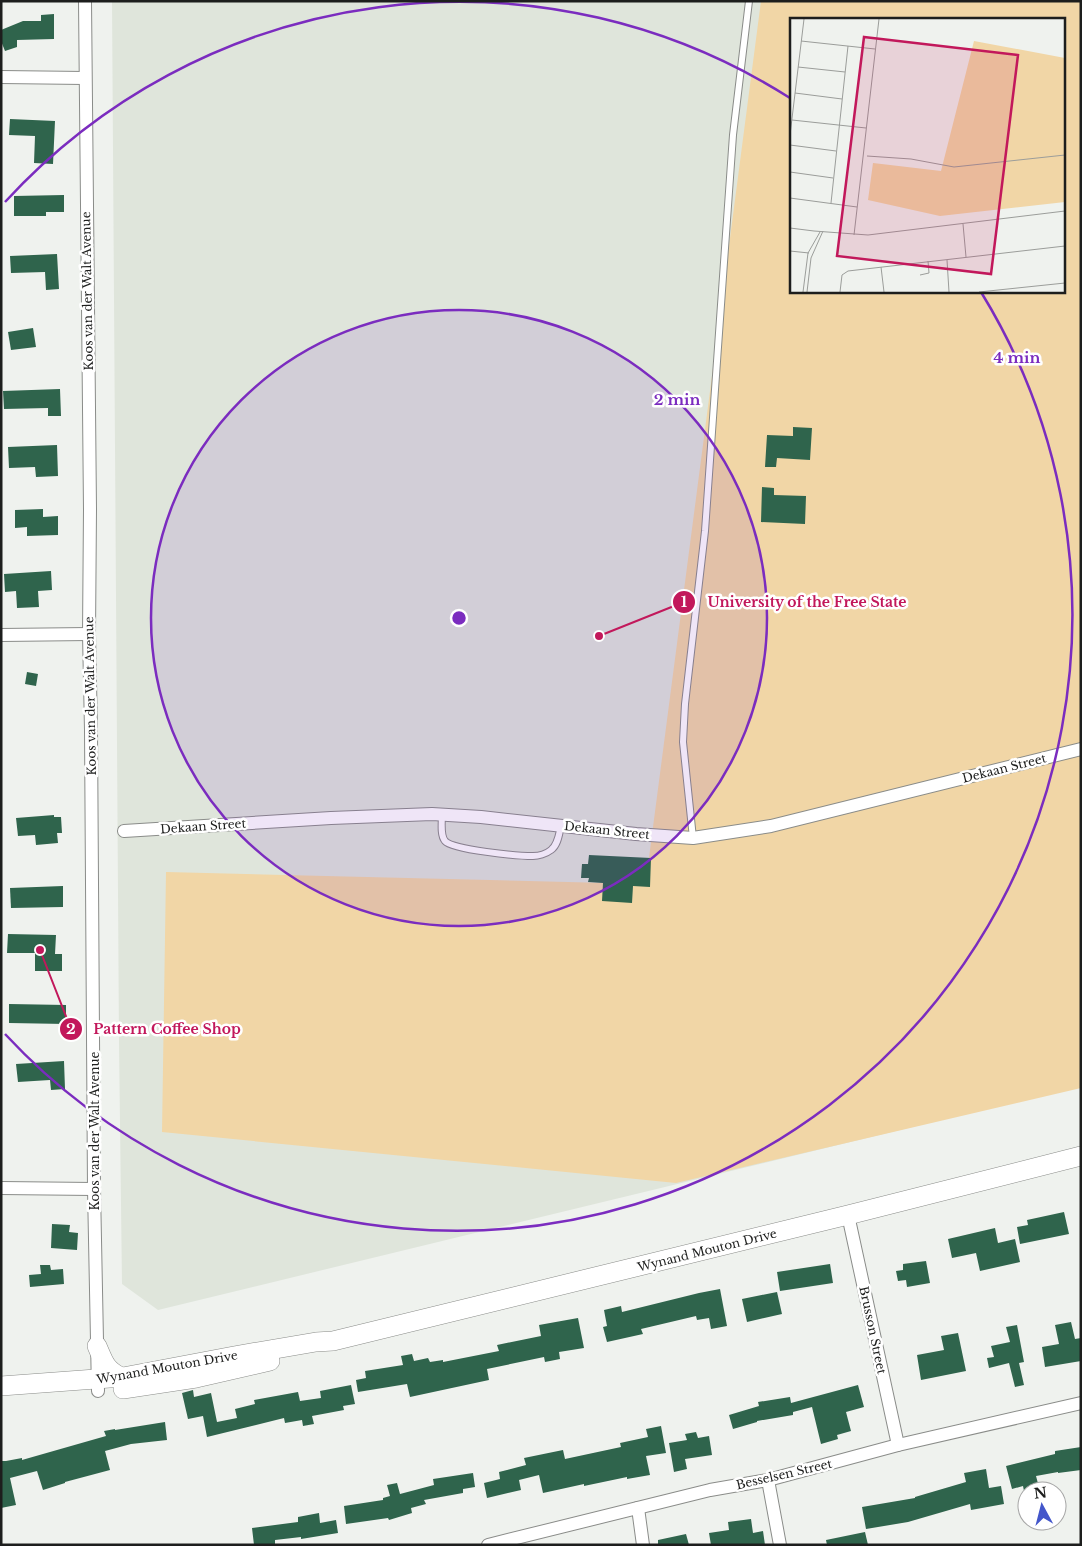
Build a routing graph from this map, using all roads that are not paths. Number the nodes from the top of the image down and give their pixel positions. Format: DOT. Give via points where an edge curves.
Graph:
graph roads {
  1 [pos="85,1"];
  2 [pos="749,1"];
  3 [pos="1,77"];
  4 [pos="85,78"];
  5 [pos="89,634"];
  6 [pos="1,635"];
  7 [pos="1081,749"];
  8 [pos="442,814"];
  9 [pos="561,824"];
  10 [pos="124,831"];
  11 [pos="693,838"];
  12 [pos="1081,1156"];
  13 [pos="1,1188"];
  14 [pos="94,1189"];
  15 [pos="848,1215"];
  16 [pos="97,1346"];
  17 [pos="190,1372"];
  18 [pos="121,1377"];
  19 [pos="1,1386"];
  20 [pos="98,1386"];
  21 [pos="1,1397"];
  22 [pos="1081,1403"];
  23 [pos="898,1445"];
  24 [pos="768,1480"];
  25 [pos="638,1508"];
  26 [pos="488,1545"];
  27 [pos="643,1545"];
  28 [pos="780,1545"];
  1 -- 4 [label="street, Koos van der Walt Avenue"];
  2 -- 11 [label="lane" via="733,135 705,531 685,704 683,742"];
  3 -- 4 [label="street"];
  4 -- 5 [label="street, Koos van der Walt Avenue"];
  5 -- 6 [label="street"];
  5 -- 14 [label="street, Koos van der Walt Avenue"];
  7 -- 11 [label="street, Dekaan Street" via="771,826"];
  8 -- 9 [label="street, Dekaan Street"];
  8 -- 9 [label="lane" via="445,842 494,853 544,854 556,844"];
  8 -- 10 [label="street, Dekaan Street"];
  9 -- 11 [label="street, Dekaan Street"];
  12 -- 15 [label="street, Wynand Mouton Drive"];
  13 -- 14 [label="street"];
  14 -- 16 [label="street, Koos van der Walt Avenue"];
  15 -- 17 [label="street, Wynand Mouton Drive" via="333,1341 316,1342"];
  15 -- 23 [label="street, Brusson Street"];
  16 -- 18 [label="street" via="106,1367"];
  16 -- 20 [label="street, Koos van der Walt Avenue"];
  17 -- 18 [label="street, Wynand Mouton Drive"];
  17 -- 20 [label="street, Wynand Mouton Drive"];
  18 -- 20 [label="street, Wynand Mouton Drive"];
  19 -- 20 [label="street, Wynand Mouton Drive"];
  20 -- 21 [label="street, Wynand Mouton Drive"];
  22 -- 23 [label="street, Besselsen Street"];
  23 -- 24 [label="street, Besselsen Street"];
  24 -- 25 [label="street, Besselsen Street"];
  24 -- 28 [label="street"];
  25 -- 26 [label="street, Besselsen Street"];
  25 -- 27 [label="street"];
}
